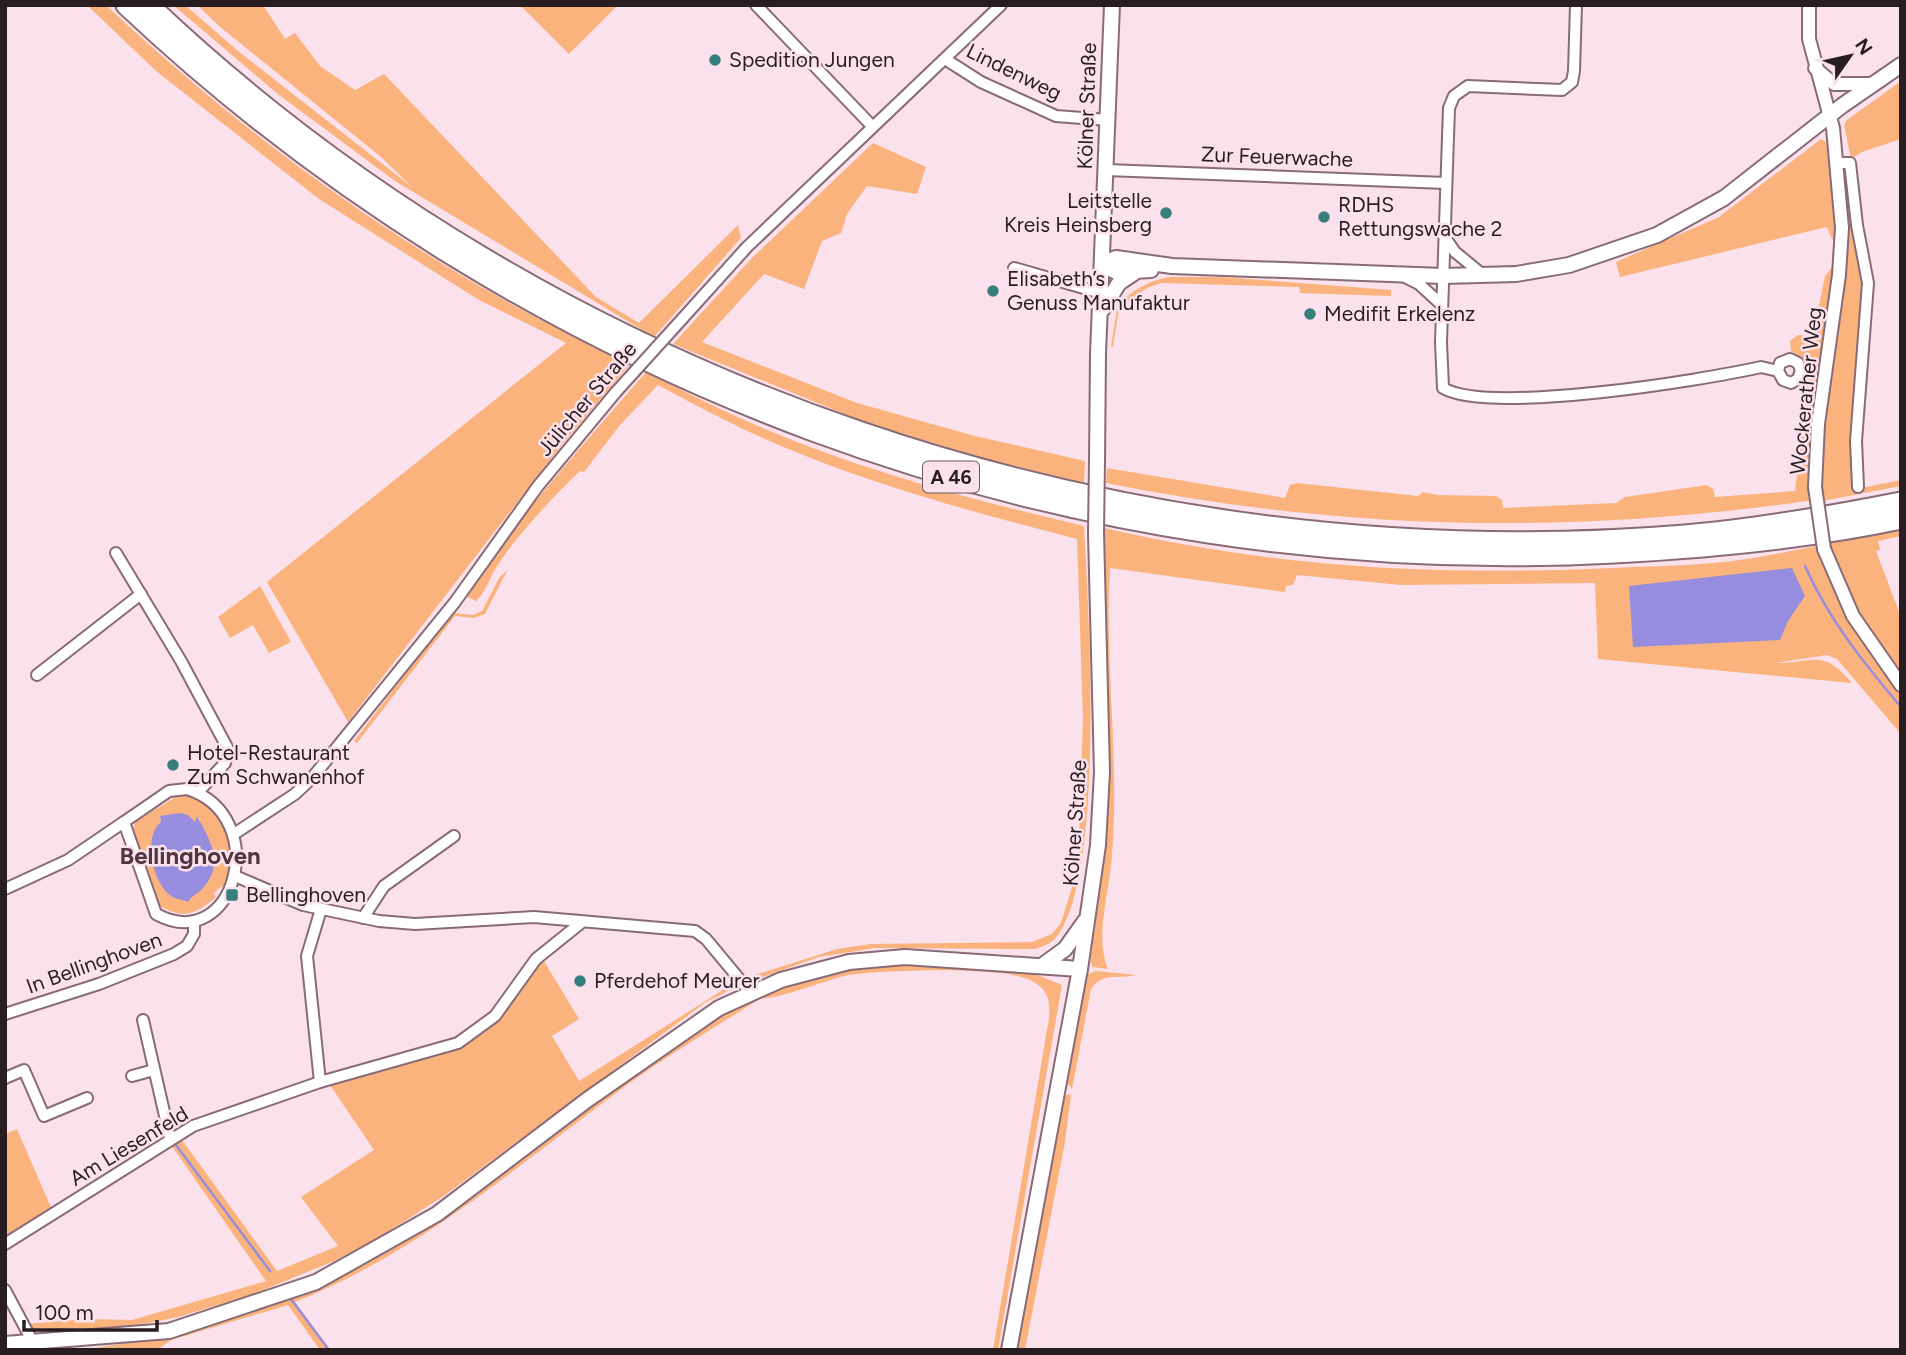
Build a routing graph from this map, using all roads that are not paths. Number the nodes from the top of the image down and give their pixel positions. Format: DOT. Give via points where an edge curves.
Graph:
graph roads {
  1 [pos="126,5"];
  2 [pos="149,5"];
  3 [pos="757,5"];
  4 [pos="1001,5"];
  5 [pos="1112,5"];
  6 [pos="1576,5"];
  7 [pos="1809,5"];
  8 [pos="945,59"];
  9 [pos="1901,65"];
  10 [pos="1815,67"];
  11 [pos="1871,84"];
  12 [pos="1830,116"];
  13 [pos="1108,120"];
  14 [pos="872,126"];
  15 [pos="1838,163"];
  16 [pos="1106,170"];
  17 [pos="1446,183"];
  18 [pos="1444,236"];
  19 [pos="1102,264"];
  20 [pos="1172,267"];
  21 [pos="1014,268"];
  22 [pos="1136,272"];
  23 [pos="1400,274"];
  24 [pos="1443,275"];
  25 [pos="1483,275"];
  26 [pos="1101,293"];
  27 [pos="1442,305"];
  28 [pos="1100,314"];
  29 [pos="1777,372"];
  30 [pos="1858,487"];
  31 [pos="1901,502"];
  32 [pos="1901,519"];
  33 [pos="116,553"];
  34 [pos="141,594"];
  35 [pos="37,675"];
  36 [pos="1901,685"];
  37 [pos="198,792"];
  38 [pos="124,822"];
  39 [pos="234,834"];
  40 [pos="454,836"];
  41 [pos="235,876"];
  42 [pos="5,889"];
  43 [pos="321,909"];
  44 [pos="363,918"];
  45 [pos="1088,918"];
  46 [pos="194,921"];
  47 [pos="582,922"];
  48 [pos="1043,965"];
  49 [pos="1080,969"];
  50 [pos="750,992"];
  51 [pos="5,1014"];
  52 [pos="143,1020"];
  53 [pos="154,1070"];
  54 [pos="132,1076"];
  55 [pos="5,1078"];
  56 [pos="320,1082"];
  57 [pos="87,1098"];
  58 [pos="170,1138"];
  59 [pos="5,1244"];
  60 [pos="5,1290"];
  61 [pos="5,1344"];
  62 [pos="35,1346"];
  63 [pos="1009,1350"];
  1 -- 32 [label="highway, A 46" via="224,92 327,172 441,250 536,306 729,399 836,440 986,488 1132,522 1214,535 1321,548 1441,555 1689,550"];
  2 -- 31 [label="highway, A 46" via="243,88 330,155 462,244 544,291 736,386 980,469 1132,506 1383,538 1548,542 1687,535"];
  3 -- 14 [label="street"];
  4 -- 8 [label="street, Jülicher Straße"];
  5 -- 13 [label="main road, Kölner Straße"];
  6 -- 17 [label="street" via="1574,71 1572,82 1562,90 1468,86 1454,96 1449,108"];
  7 -- 10 [label="street, Wockerather Weg"];
  8 -- 13 [label="street, Lindenweg" via="981,82 1056,116"];
  8 -- 14 [label="street, Jülicher Straße"];
  9 -- 11 [label="main road"];
  10 -- 11 [label="street" via="1834,83"];
  10 -- 12 [label="street, Wockerather Weg"];
  11 -- 12 [label="main road"];
  12 -- 15 [label="street, Wockerather Weg"];
  12 -- 25 [label="main road" via="1724,198 1657,235 1569,265"];
  13 -- 16 [label="main road, Kölner Straße"];
  14 -- 39 [label="street, Jülicher Straße, bridge" via="747,247 616,392 538,486 455,602 295,794"];
  15 -- 30 [label="street, Wockerather Weg" via="1850,163 1868,283 1856,441"];
  15 -- 36 [label="street, Wockerather Weg, bridge" via="1842,248 1818,424 1815,487 1824,549 1853,616"];
  16 -- 17 [label="street, Zur Feuerwache"];
  16 -- 19 [label="main road, Kölner Straße"];
  17 -- 18 [label="street"];
  18 -- 24 [label="street"];
  18 -- 25 [label="street" via="1455,252"];
  19 -- 20 [label="main road" via="1116,258"];
  19 -- 22 [label="main road" via="1116,272"];
  19 -- 26 [label="main road, Kölner Straße"];
  20 -- 22 [label="main road"];
  20 -- 23 [label="main road"];
  21 -- 26 [label="street"];
  22 -- 28 [label="main road" via="1119,283"];
  23 -- 24 [label="main road"];
  23 -- 27 [label="street"];
  24 -- 25 [label="main road"];
  24 -- 27 [label="street"];
  26 -- 28 [label="main road, Kölner Straße"];
  27 -- 29 [label="street" via="1441,381 1443,388 1457,394 1591,393 1648,388 1761,367"];
  28 -- 45 [label="main road, Kölner Straße, bridge" via="1096,533 1102,772"];
  33 -- 34 [label="street"];
  34 -- 35 [label="street"];
  34 -- 37 [label="street" via="228,749 225,763"];
  37 -- 38 [label="street" via="169,791"];
  37 -- 39 [label="street" via="214,804"];
  38 -- 42 [label="street" via="68,860"];
  38 -- 46 [label="street" via="156,914 180,923"];
  39 -- 41 [label="street, In Bellinghoven"];
  40 -- 44 [label="street" via="384,886"];
  41 -- 43 [label="street"];
  41 -- 46 [label="street, In Bellinghoven" via="218,906"];
  43 -- 44 [label="street"];
  43 -- 56 [label="street" via="307,956"];
  44 -- 47 [label="street" via="415,924 534,917"];
  45 -- 48 [label="main road" via="1065,949"];
  45 -- 49 [label="main road, Kölner Straße"];
  46 -- 51 [label="street, In Bellinghoven" via="194,934 187,946 174,954"];
  47 -- 50 [label="street" via="695,931"];
  47 -- 56 [label="street, Am Liesenfeld" via="536,959 495,1016 458,1043"];
  48 -- 49 [label="main road"];
  48 -- 50 [label="main road" via="937,957 874,958 812,970"];
  49 -- 63 [label="main road, Kölner Straße"];
  50 -- 62 [label="main road" via="631,1069 436,1214 316,1282 169,1331"];
  52 -- 53 [label="street"];
  53 -- 54 [label="street"];
  53 -- 58 [label="street"];
  55 -- 57 [label="street" via="24,1070 44,1116"];
  56 -- 58 [label="street, Am Liesenfeld"];
  58 -- 59 [label="street, Am Liesenfeld"];
  60 -- 62 [label="street"];
  61 -- 62 [label="main road"];
}
